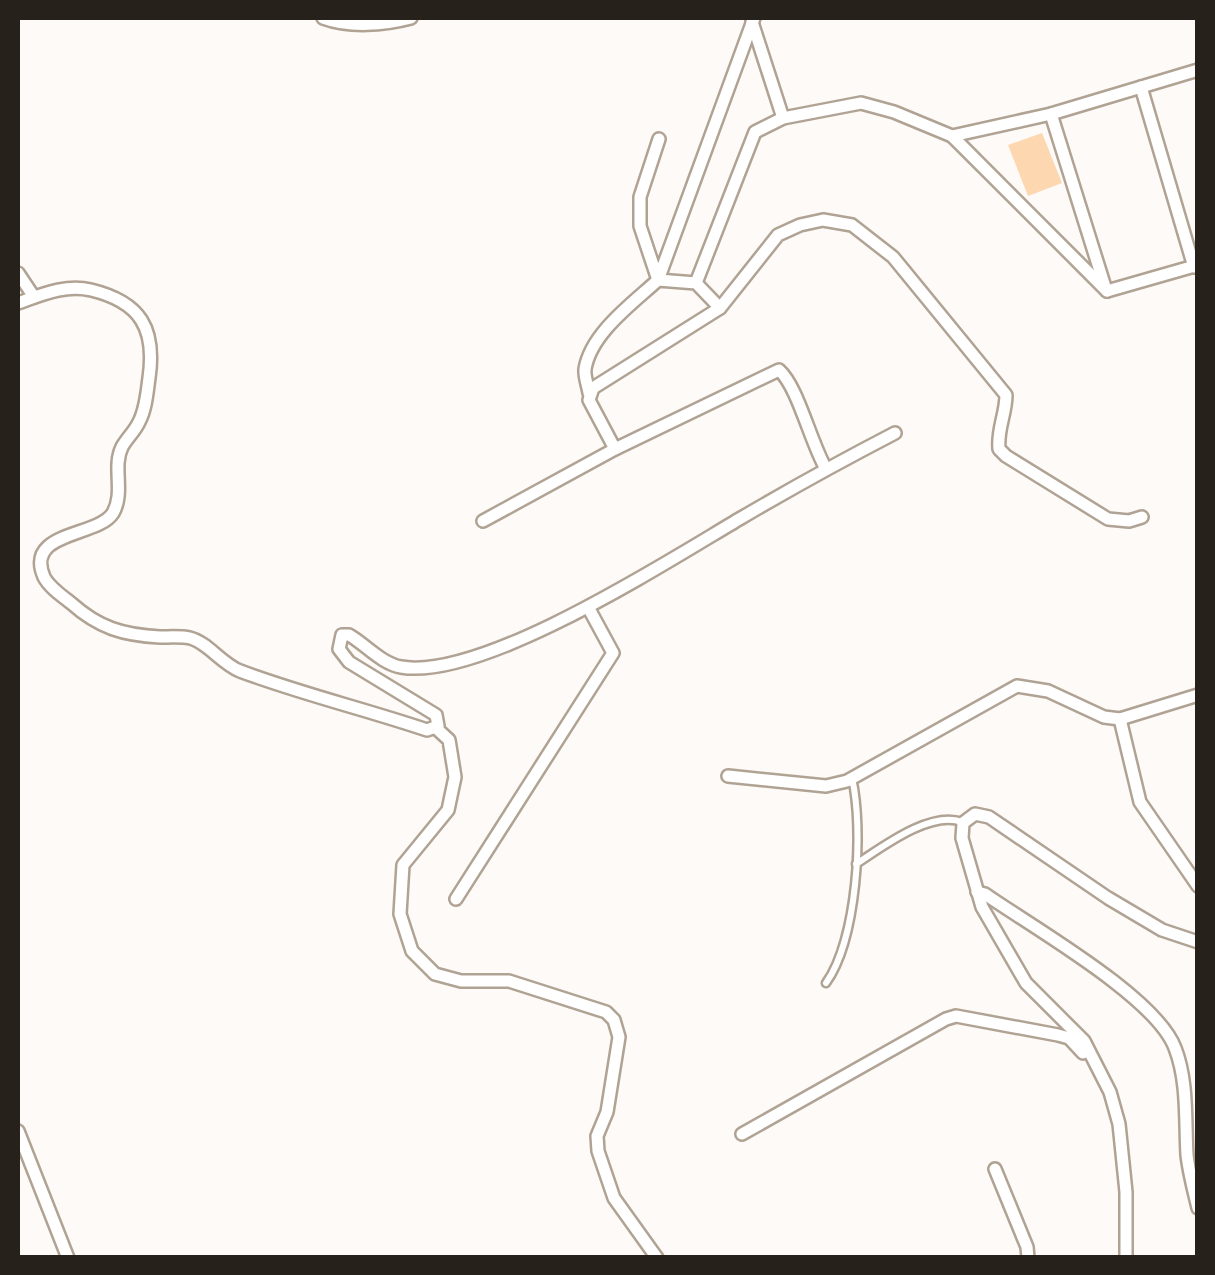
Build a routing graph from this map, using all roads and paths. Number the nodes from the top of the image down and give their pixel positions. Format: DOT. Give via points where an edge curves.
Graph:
graph roads {
  1 [pos="324,18"];
  2 [pos="411,18"];
  3 [pos="753,20"];
  4 [pos="1198,70"];
  5 [pos="1142,88"];
  6 [pos="1051,114"];
  7 [pos="783,118"];
  8 [pos="952,136"];
  9 [pos="658,140"];
  10 [pos="1196,266"];
  11 [pos="18,273"];
  12 [pos="658,280"];
  13 [pos="696,283"];
  14 [pos="1106,291"];
  15 [pos="34,297"];
  16 [pos="18,303"];
  17 [pos="720,308"];
  18 [pos="589,393"];
  19 [pos="896,433"];
  20 [pos="616,449"];
  21 [pos="826,468"];
  22 [pos="1142,517"];
  23 [pos="484,521"];
  24 [pos="588,607"];
  25 [pos="1198,695"];
  26 [pos="1120,720"];
  27 [pos="436,728"];
  28 [pos="728,776"];
  29 [pos="852,778"];
  30 [pos="964,823"];
  31 [pos="855,864"];
  32 [pos="1183,868"];
  33 [pos="1198,876"];
  34 [pos="1198,886"];
  35 [pos="978,892"];
  36 [pos="456,899"];
  37 [pos="1198,942"];
  38 [pos="826,984"];
  39 [pos="1105,1079"];
  40 [pos="18,1132"];
  41 [pos="742,1134"];
  42 [pos="995,1169"];
  43 [pos="1198,1208"];
  44 [pos="68,1258"];
  45 [pos="657,1258"];
  46 [pos="1028,1258"];
  47 [pos="1126,1258"];
  1 -- 2 [label="street" via="370,24"];
  3 -- 7 [label="street"];
  3 -- 12 [label="street"];
  4 -- 5 [label="street"];
  5 -- 6 [label="street"];
  5 -- 10 [label="street"];
  6 -- 8 [label="street"];
  6 -- 14 [label="street"];
  7 -- 8 [label="street" via="861,104"];
  7 -- 13 [label="street" via="755,132"];
  8 -- 14 [label="street"];
  9 -- 12 [label="street" via="640,197 640,226"];
  10 -- 14 [label="street"];
  11 -- 15 [label="street"];
  12 -- 13 [label="street"];
  12 -- 18 [label="street" via="607,328 591,354 585,371"];
  13 -- 17 [label="street"];
  15 -- 16 [label="street"];
  15 -- 27 [label="street" via="72,288 114,298 141,319 153,351 144,412 122,448 114,510 100,525 50,544 42,566 48,582 106,629 193,638 226,665 305,696"];
  17 -- 18 [label="street"];
  17 -- 22 [label="street" via="778,235 823,220 852,226 893,257 1006,395 998,449 1108,520"];
  18 -- 20 [label="street"];
  19 -- 21 [label="street"];
  20 -- 21 [label="street" via="779,370"];
  20 -- 23 [label="street"];
  21 -- 24 [label="street"];
  24 -- 27 [label="street" via="474,658 438,665 394,666 349,635 340,637 339,649 349,662 433,712"];
  24 -- 36 [label="street" via="612,653"];
  25 -- 26 [label="street"];
  26 -- 29 [label="street" via="1017,686"];
  26 -- 32 [label="street" via="1140,802"];
  27 -- 45 [label="street" via="449,740 454,788 448,810 403,865 400,914 412,951 435,974 509,981 614,1020 619,1037 598,1151 614,1198"];
  28 -- 29 [label="street" via="826,786"];
  29 -- 31 [label="lane"];
  30 -- 31 [label="lane" via="949,820 906,833"];
  30 -- 35 [label="street"];
  30 -- 37 [label="street" via="975,814 989,817 1108,898 1162,930"];
  31 -- 38 [label="lane" via="845,945"];
  32 -- 33 [label="street"];
  32 -- 34 [label="street"];
  35 -- 39 [label="street" via="1026,983 1075,1030"];
  35 -- 43 [label="street" via="1081,957 1168,1034 1177,1052"];
  39 -- 41 [label="street" via="1069,1038 956,1016"];
  39 -- 47 [label="street" via="1119,1124"];
  40 -- 44 [label="street"];
  42 -- 46 [label="street"];
}
